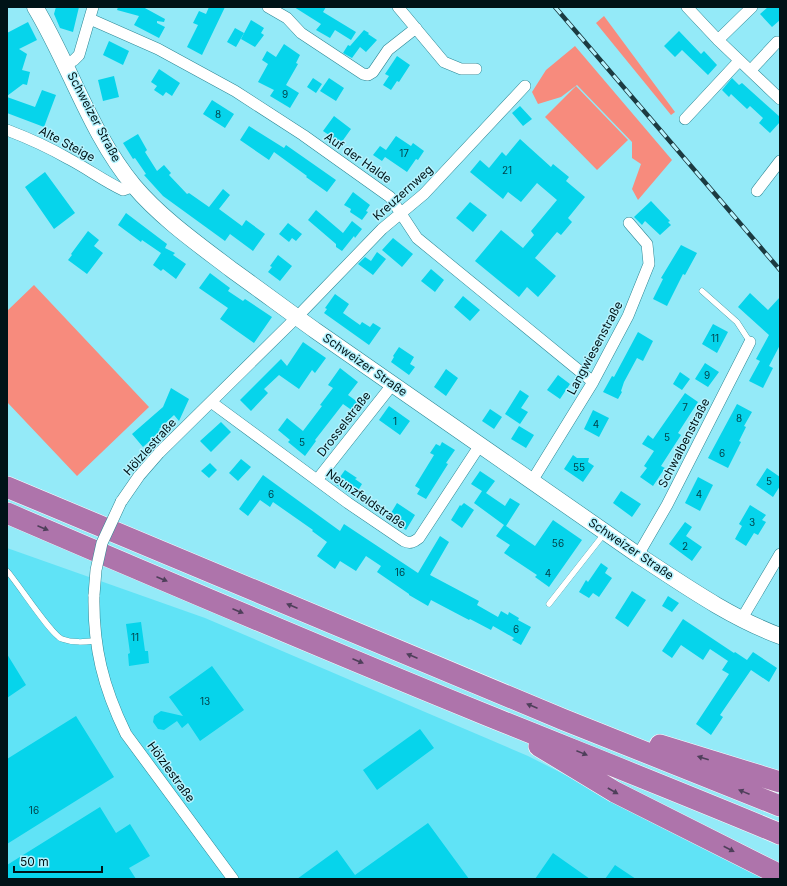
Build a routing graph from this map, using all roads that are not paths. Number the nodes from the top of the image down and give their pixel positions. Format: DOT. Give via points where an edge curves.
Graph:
graph roads {
  1 [pos="35,7"];
  2 [pos="93,7"];
  3 [pos="268,7"];
  4 [pos="398,7"];
  5 [pos="688,7"];
  6 [pos="752,7"];
  7 [pos="90,19"];
  8 [pos="416,28"];
  9 [pos="718,40"];
  10 [pos="777,42"];
  11 [pos="739,61"];
  12 [pos="66,64"];
  13 [pos="476,69"];
  14 [pos="751,70"];
  15 [pos="526,86"];
  16 [pos="780,99"];
  17 [pos="685,119"];
  18 [pos="7,130"];
  19 [pos="780,161"];
  20 [pos="134,186"];
  21 [pos="756,191"];
  22 [pos="400,213"];
  23 [pos="629,224"];
  24 [pos="702,291"];
  25 [pos="297,317"];
  26 [pos="750,342"];
  27 [pos="593,382"];
  28 [pos="392,384"];
  29 [pos="211,402"];
  30 [pos="480,444"];
  31 [pos="317,480"];
  32 [pos="532,481"];
  33 [pos="7,487"];
  34 [pos="7,513"];
  35 [pos="606,532"];
  36 [pos="780,554"];
  37 [pos="638,555"];
  38 [pos="7,571"];
  39 [pos="549,604"];
  40 [pos="741,620"];
  41 [pos="780,636"];
  42 [pos="96,641"];
  43 [pos="483,713"];
  44 [pos="562,719"];
  45 [pos="780,782"];
  46 [pos="780,806"];
  47 [pos="780,834"];
  48 [pos="780,875"];
  49 [pos="233,879"];
  1 -- 12 [label="street, Schweizer Straße"];
  2 -- 7 [label="street"];
  3 -- 8 [label="street" via="287,18 301,33 368,75 373,72 388,50"];
  4 -- 8 [label="street"];
  5 -- 9 [label="street"];
  6 -- 9 [label="street"];
  7 -- 12 [label="street" via="79,55"];
  7 -- 22 [label="street, Auf der Halde" via="158,49 234,91 303,135 390,197"];
  8 -- 13 [label="street" via="444,62 461,69"];
  9 -- 11 [label="street"];
  10 -- 14 [label="street"];
  11 -- 14 [label="street"];
  11 -- 17 [label="street"];
  12 -- 20 [label="street, Schweizer Straße" via="101,136"];
  14 -- 16 [label="street"];
  15 -- 22 [label="street, Kreuzernweg" via="424,194"];
  18 -- 20 [label="street, Alte Steige" via="69,159 123,190"];
  19 -- 21 [label="street"];
  20 -- 25 [label="street, Schweizer Straße" via="155,208 202,248"];
  22 -- 25 [label="street, Kreuzernweg"];
  22 -- 27 [label="street, Auf der Halde" via="417,238"];
  23 -- 27 [label="street, Langwiesenstraße" via="647,244 649,264 628,316"];
  24 -- 26 [label="lane" via="737,322"];
  25 -- 28 [label="street, Schweizer Straße"];
  25 -- 29 [label="street, Hölzlestraße"];
  26 -- 37 [label="street, Schwalbenstraße" via="667,505"];
  27 -- 32 [label="street, Langwiesenstraße"];
  28 -- 30 [label="street, Schweizer Straße"];
  28 -- 31 [label="street, Drosselstraße"];
  29 -- 31 [label="street, Neunzfeldstraße"];
  29 -- 42 [label="street, Hölzlestraße, bridge" via="158,453 121,502 102,543 96,570"];
  30 -- 31 [label="street, Neunzfeldstraße" via="420,538 409,543 354,508"];
  30 -- 32 [label="street, Schweizer Straße"];
  32 -- 35 [label="street, Schweizer Straße"];
  44 -- 33 [label="highway, one-way"];
  34 -- 43 [label="highway, one-way"];
  35 -- 37 [label="street, Schweizer Straße"];
  35 -- 39 [label="lane"];
  36 -- 40 [label="street"];
  37 -- 40 [label="street, Schweizer Straße"];
  38 -- 42 [label="lane" via="60,639 75,642"];
  40 -- 41 [label="street, Schweizer Straße"];
  42 -- 49 [label="street, Hölzlestraße" via="106,686 126,734"];
  43 -- 47 [label="highway, one-way"];
  43 -- 48 [label="highway, one-way" via="615,792"];
  45 -- 44 [label="highway, one-way" via="609,728"];
  46 -- 44 [label="highway, one-way"];
}
